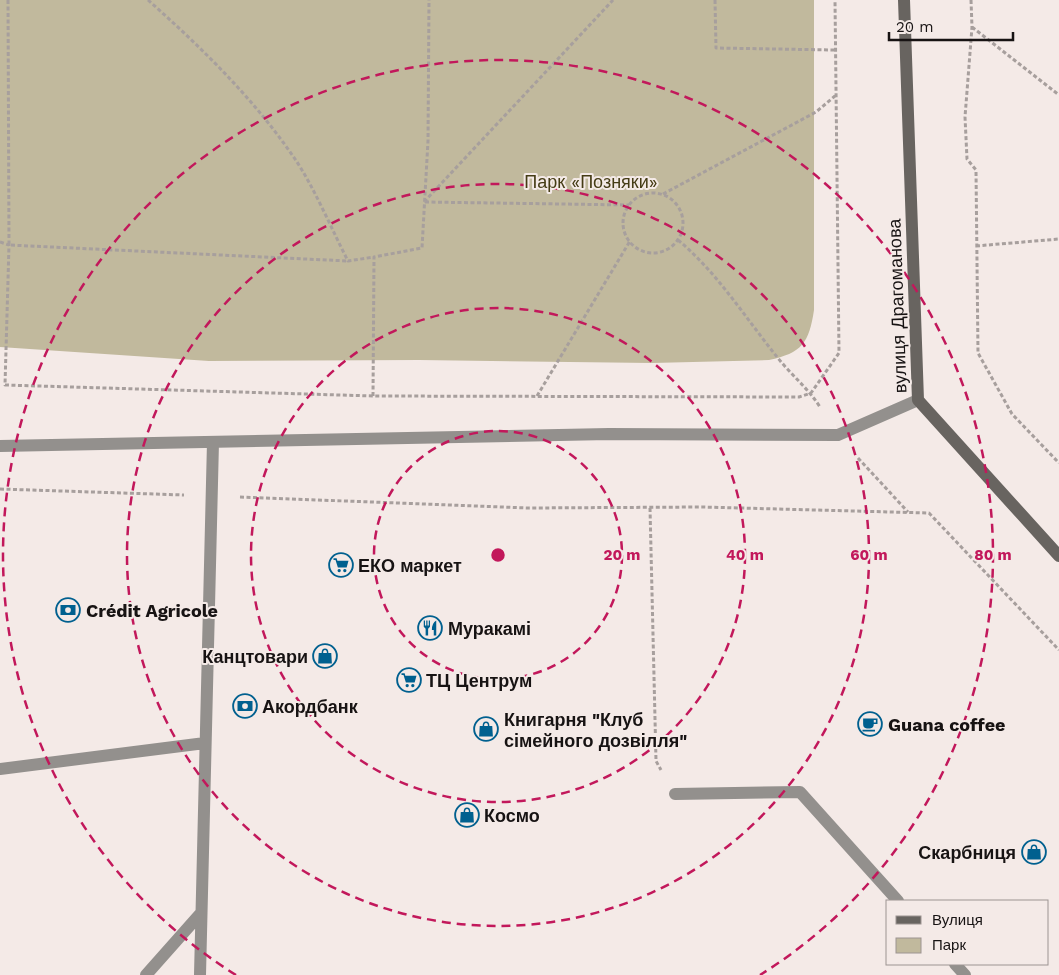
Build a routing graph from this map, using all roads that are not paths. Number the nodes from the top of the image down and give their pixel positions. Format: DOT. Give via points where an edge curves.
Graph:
graph roads {
  1 [pos="904,0"];
  2 [pos="918,400"];
  3 [pos="213,442"];
  4 [pos="0,446"];
  5 [pos="1059,556"];
  6 [pos="205,743"];
  7 [pos="0,768"];
  8 [pos="675,794"];
  9 [pos="897,900"];
  10 [pos="201,913"];
  11 [pos="956,965"];
  12 [pos="146,975"];
  13 [pos="200,975"];
  14 [pos="965,975"];
  1 -- 2 [label="street, вулиця Драгоманова"];
  2 -- 3 [label="lane" via="838,435 609,434"];
  2 -- 5 [label="street, вулиця Драгоманова"];
  3 -- 4 [label="lane"];
  3 -- 6 [label="lane"];
  6 -- 7 [label="lane"];
  6 -- 10 [label="lane"];
  8 -- 9 [label="lane" via="800,792"];
  10 -- 12 [label="lane"];
  10 -- 13 [label="lane"];
  11 -- 14 [label="lane"];
}
